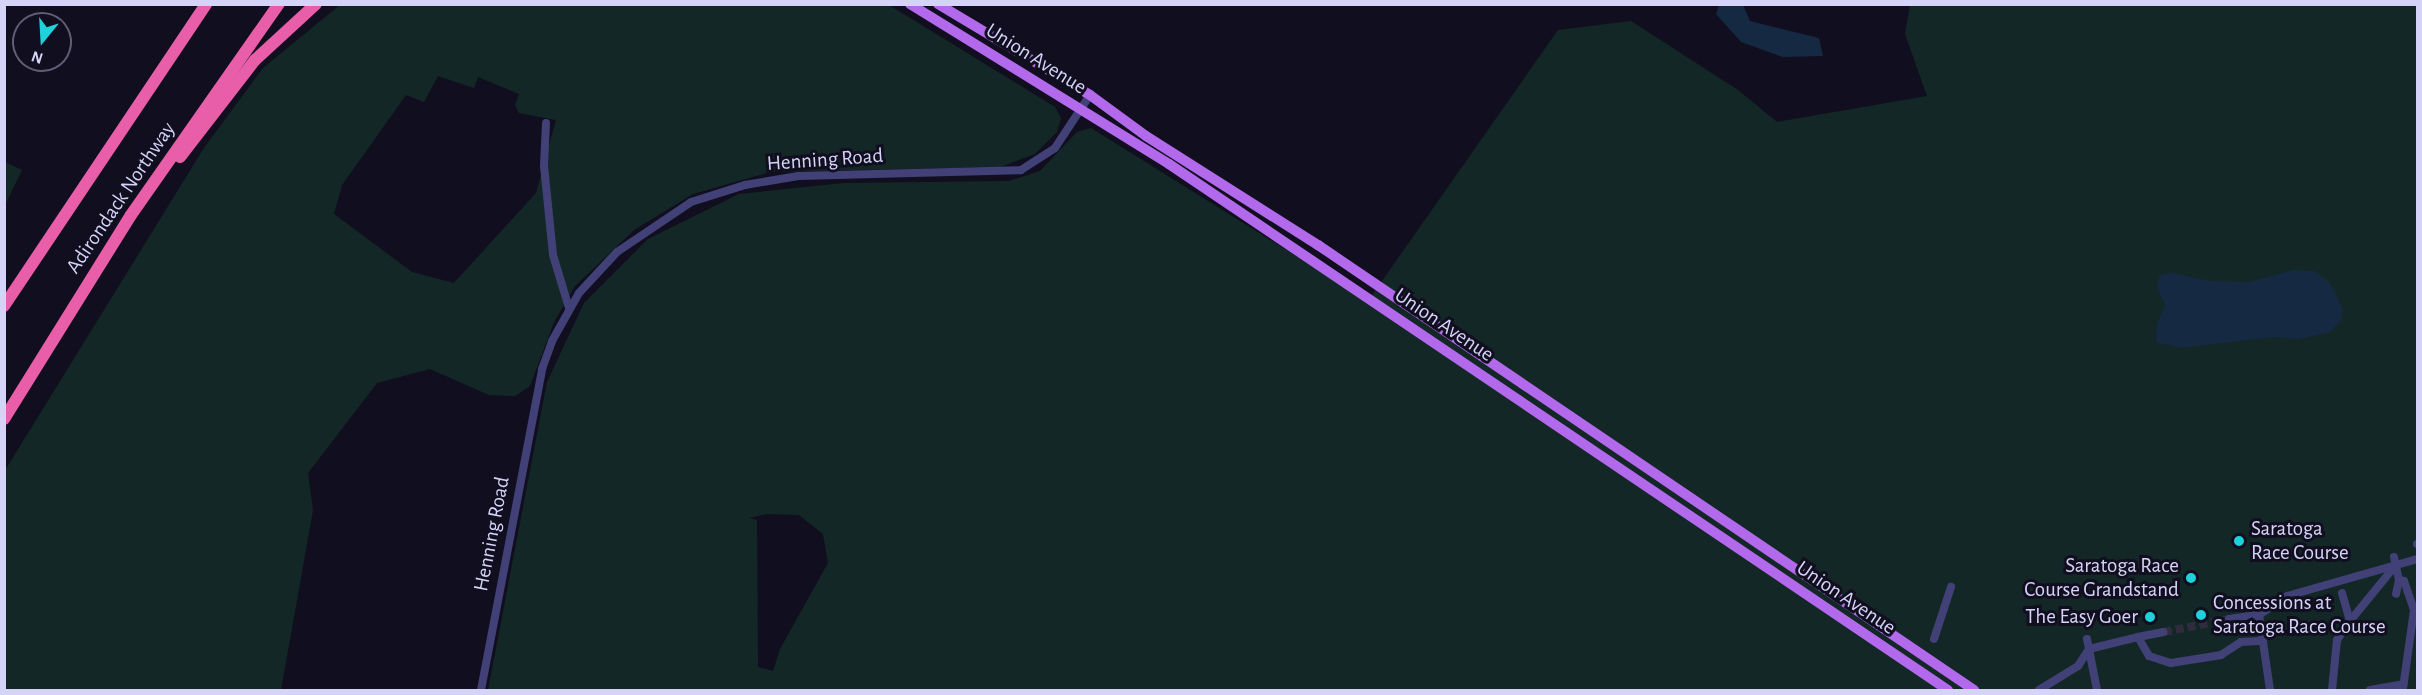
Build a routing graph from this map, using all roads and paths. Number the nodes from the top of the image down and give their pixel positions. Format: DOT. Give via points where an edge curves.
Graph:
graph roads {
  1 [pos="206,4"];
  2 [pos="279,4"];
  3 [pos="316,4"];
  4 [pos="910,4"];
  5 [pos="938,4"];
  6 [pos="1090,95"];
  7 [pos="1081,109"];
  8 [pos="546,123"];
  9 [pos="131,215"];
  10 [pos="4,306"];
  11 [pos="569,308"];
  12 [pos="4,419"];
  13 [pos="2418,559"];
  14 [pos="2394,561"];
  15 [pos="2398,580"];
  16 [pos="1951,587"];
  17 [pos="2342,593"];
  18 [pos="2396,594"];
  19 [pos="2259,615"];
  20 [pos="2229,619"];
  21 [pos="2350,621"];
  22 [pos="2164,632"];
  23 [pos="2138,637"];
  24 [pos="1934,639"];
  25 [pos="2087,639"];
  26 [pos="2263,641"];
  27 [pos="2089,649"];
  28 [pos="481,690"];
  29 [pos="1948,690"];
  30 [pos="1974,690"];
  31 [pos="2039,690"];
  32 [pos="2097,690"];
  33 [pos="2270,690"];
  34 [pos="2332,690"];
  35 [pos="2370,690"];
  1 -- 10 [label="highway, Adirondack Northway"];
  2 -- 9 [label="highway, Adirondack Northway"];
  3 -- 9 [label="highway" via="255,60 160,184"];
  4 -- 7 [label="main road, Union Avenue"];
  5 -- 6 [label="main road, Union Avenue"];
  6 -- 7 [label="street, Henning Road"];
  6 -- 30 [label="main road, Union Avenue"];
  7 -- 11 [label="street, Henning Road" via="1055,148 1022,170 798,176 716,191 637,236 598,271"];
  7 -- 29 [label="main road, Union Avenue" via="1644,482"];
  8 -- 11 [label="street" via="544,165 553,255"];
  9 -- 12 [label="highway, Adirondack Northway"];
  11 -- 28 [label="street, Henning Road" via="542,369"];
  13 -- 14 [label="street"];
  14 -- 15 [label="street"];
  14 -- 19 [label="street" via="2287,596"];
  14 -- 21 [label="street"];
  15 -- 18 [label="street"];
  15 -- 35 [label="street" via="2404,581 2414,610 2403,686"];
  16 -- 24 [label="street"];
  17 -- 21 [label="street"];
  19 -- 20 [label="street"];
  19 -- 26 [label="street"];
  21 -- 34 [label="street" via="2337,640"];
  22 -- 23 [label="street"];
  23 -- 26 [label="street" via="2149,656 2171,663 2221,655 2241,642"];
  23 -- 27 [label="street"];
  25 -- 27 [label="street"];
  26 -- 33 [label="street"];
  27 -- 31 [label="street" via="2078,666"];
  27 -- 32 [label="street"];
}
